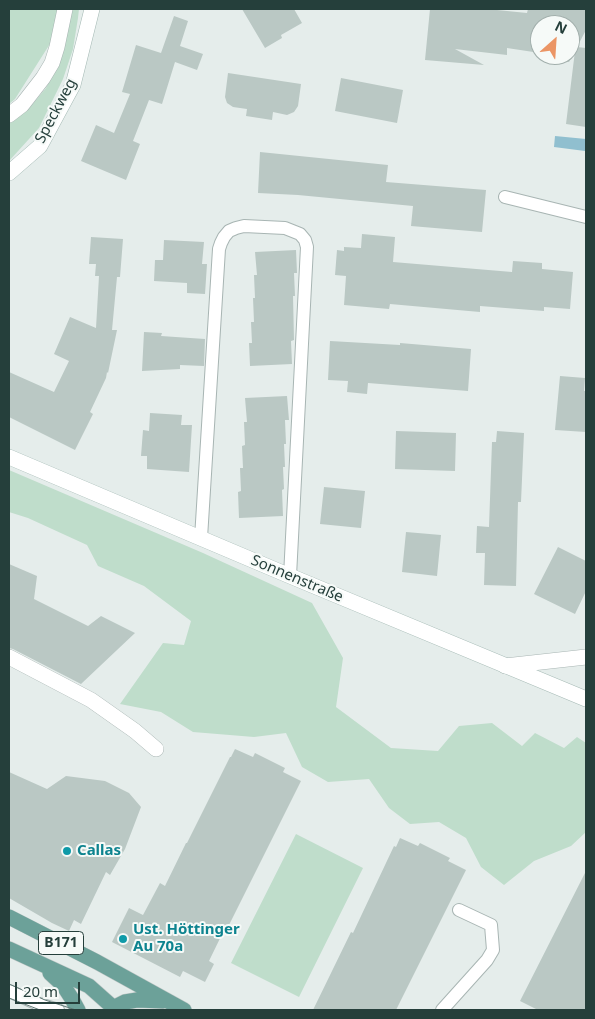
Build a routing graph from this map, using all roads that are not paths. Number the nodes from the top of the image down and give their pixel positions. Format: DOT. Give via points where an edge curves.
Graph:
graph roads {
  1 [pos="65,9"];
  2 [pos="92,9"];
  3 [pos="9,115"];
  4 [pos="9,173"];
  5 [pos="506,197"];
  6 [pos="586,217"];
  7 [pos="9,457"];
  8 [pos="201,538"];
  9 [pos="290,576"];
  10 [pos="9,657"];
  11 [pos="586,657"];
  12 [pos="505,666"];
  13 [pos="586,699"];
  14 [pos="156,749"];
  15 [pos="459,910"];
  16 [pos="9,917"];
  17 [pos="9,949"];
  18 [pos="44,966"];
  19 [pos="113,971"];
  20 [pos="9,991"];
  21 [pos="167,1001"];
  22 [pos="138,1005"];
  23 [pos="113,1009"];
  24 [pos="58,1010"];
  25 [pos="78,1010"];
  26 [pos="184,1010"];
  27 [pos="442,1010"];
  1 -- 3 [label="street" via="52,63 22,105"];
  2 -- 4 [label="street, Speckweg" via="73,85 40,146"];
  5 -- 6 [label="lane"];
  7 -- 8 [label="street, Sonnenstraße"];
  8 -- 9 [label="street, Sonnenstraße"];
  8 -- 9 [label="lane" via="219,249 224,237 236,228 285,228 300,234 307,247"];
  9 -- 12 [label="street, Sonnenstraße"];
  10 -- 14 [label="street" via="91,700"];
  11 -- 12 [label="street"];
  12 -- 13 [label="street, Sonnenstraße"];
  15 -- 27 [label="lane" via="490,925 493,950"];
  16 -- 19 [label="main road, B171"];
  17 -- 18 [label="main road, B171"];
  18 -- 23 [label="main road, B171" via="89,986"];
  18 -- 25 [label="main road" via="63,986"];
  19 -- 21 [label="main road, B171"];
  19 -- 22 [label="main road" via="130,987"];
  20 -- 24 [label="lane"];
  21 -- 22 [label="main road"];
  21 -- 26 [label="main road, B171"];
  22 -- 23 [label="main road" via="125,1002"];
}
